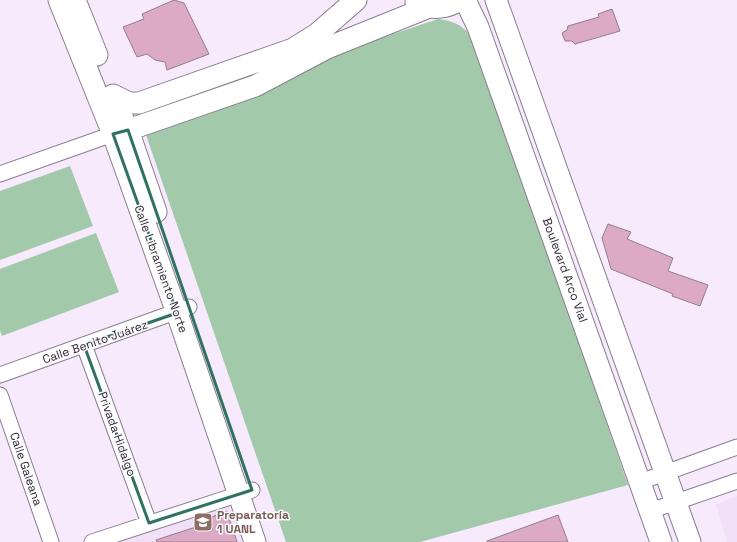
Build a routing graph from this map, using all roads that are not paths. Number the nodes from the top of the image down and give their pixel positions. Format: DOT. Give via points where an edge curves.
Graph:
graph roads {
  1 [pos="59,0"];
  2 [pos="75,0"];
  3 [pos="356,0"];
  4 [pos="460,0"];
  5 [pos="465,0"];
  6 [pos="496,0"];
  7 [pos="421,4"];
  8 [pos="293,49"];
  9 [pos="113,95"];
  10 [pos="121,132"];
  11 [pos="0,174"];
  12 [pos="183,310"];
  13 [pos="84,345"];
  14 [pos="0,375"];
  15 [pos="0,396"];
  16 [pos="737,447"];
  17 [pos="665,472"];
  18 [pos="640,482"];
  19 [pos="737,482"];
  20 [pos="245,492"];
  21 [pos="676,502"];
  22 [pos="650,511"];
  23 [pos="149,523"];
  24 [pos="51,542"];
  25 [pos="92,542"];
  26 [pos="255,542"];
  27 [pos="270,542"];
  28 [pos="661,542"];
  29 [pos="690,542"];
  1 -- 10 [label="street, Calle Libramiento Norte"];
  2 -- 9 [label="street, Calle Libramiento Norte"];
  3 -- 8 [label="street" via="317,34"];
  4 -- 7 [label="street" via="442,8"];
  5 -- 18 [label="street, Boulevard Arco Vial" via="478,27"];
  6 -- 17 [label="street"];
  7 -- 10 [label="street" via="327,48 255,86"];
  8 -- 9 [label="street" via="139,103 129,103"];
  8 -- 10 [label="street" via="264,74"];
  9 -- 10 [label="street, Calle Libramiento Norte"];
  10 -- 11 [label="street"];
  10 -- 12 [label="street, Calle Libramiento Norte"];
  12 -- 13 [label="street, Calle Benito Juárez"];
  12 -- 20 [label="street, Calle Libramiento Norte"];
  13 -- 14 [label="street, Calle Benito Juárez"];
  13 -- 23 [label="street, Privada Hidalgo"];
  15 -- 24 [label="street, Calle Galeana"];
  16 -- 17 [label="street"];
  17 -- 18 [label="street"];
  17 -- 21 [label="street"];
  18 -- 22 [label="street, Boulevard Arco Vial"];
  19 -- 21 [label="street"];
  20 -- 23 [label="street"];
  20 -- 26 [label="street, Calle Libramiento Norte"];
  20 -- 27 [label="street, Calle Libramiento Norte"];
  21 -- 22 [label="street"];
  21 -- 29 [label="street"];
  22 -- 28 [label="street, Boulevard Arco Vial"];
  23 -- 25 [label="street"];
}
